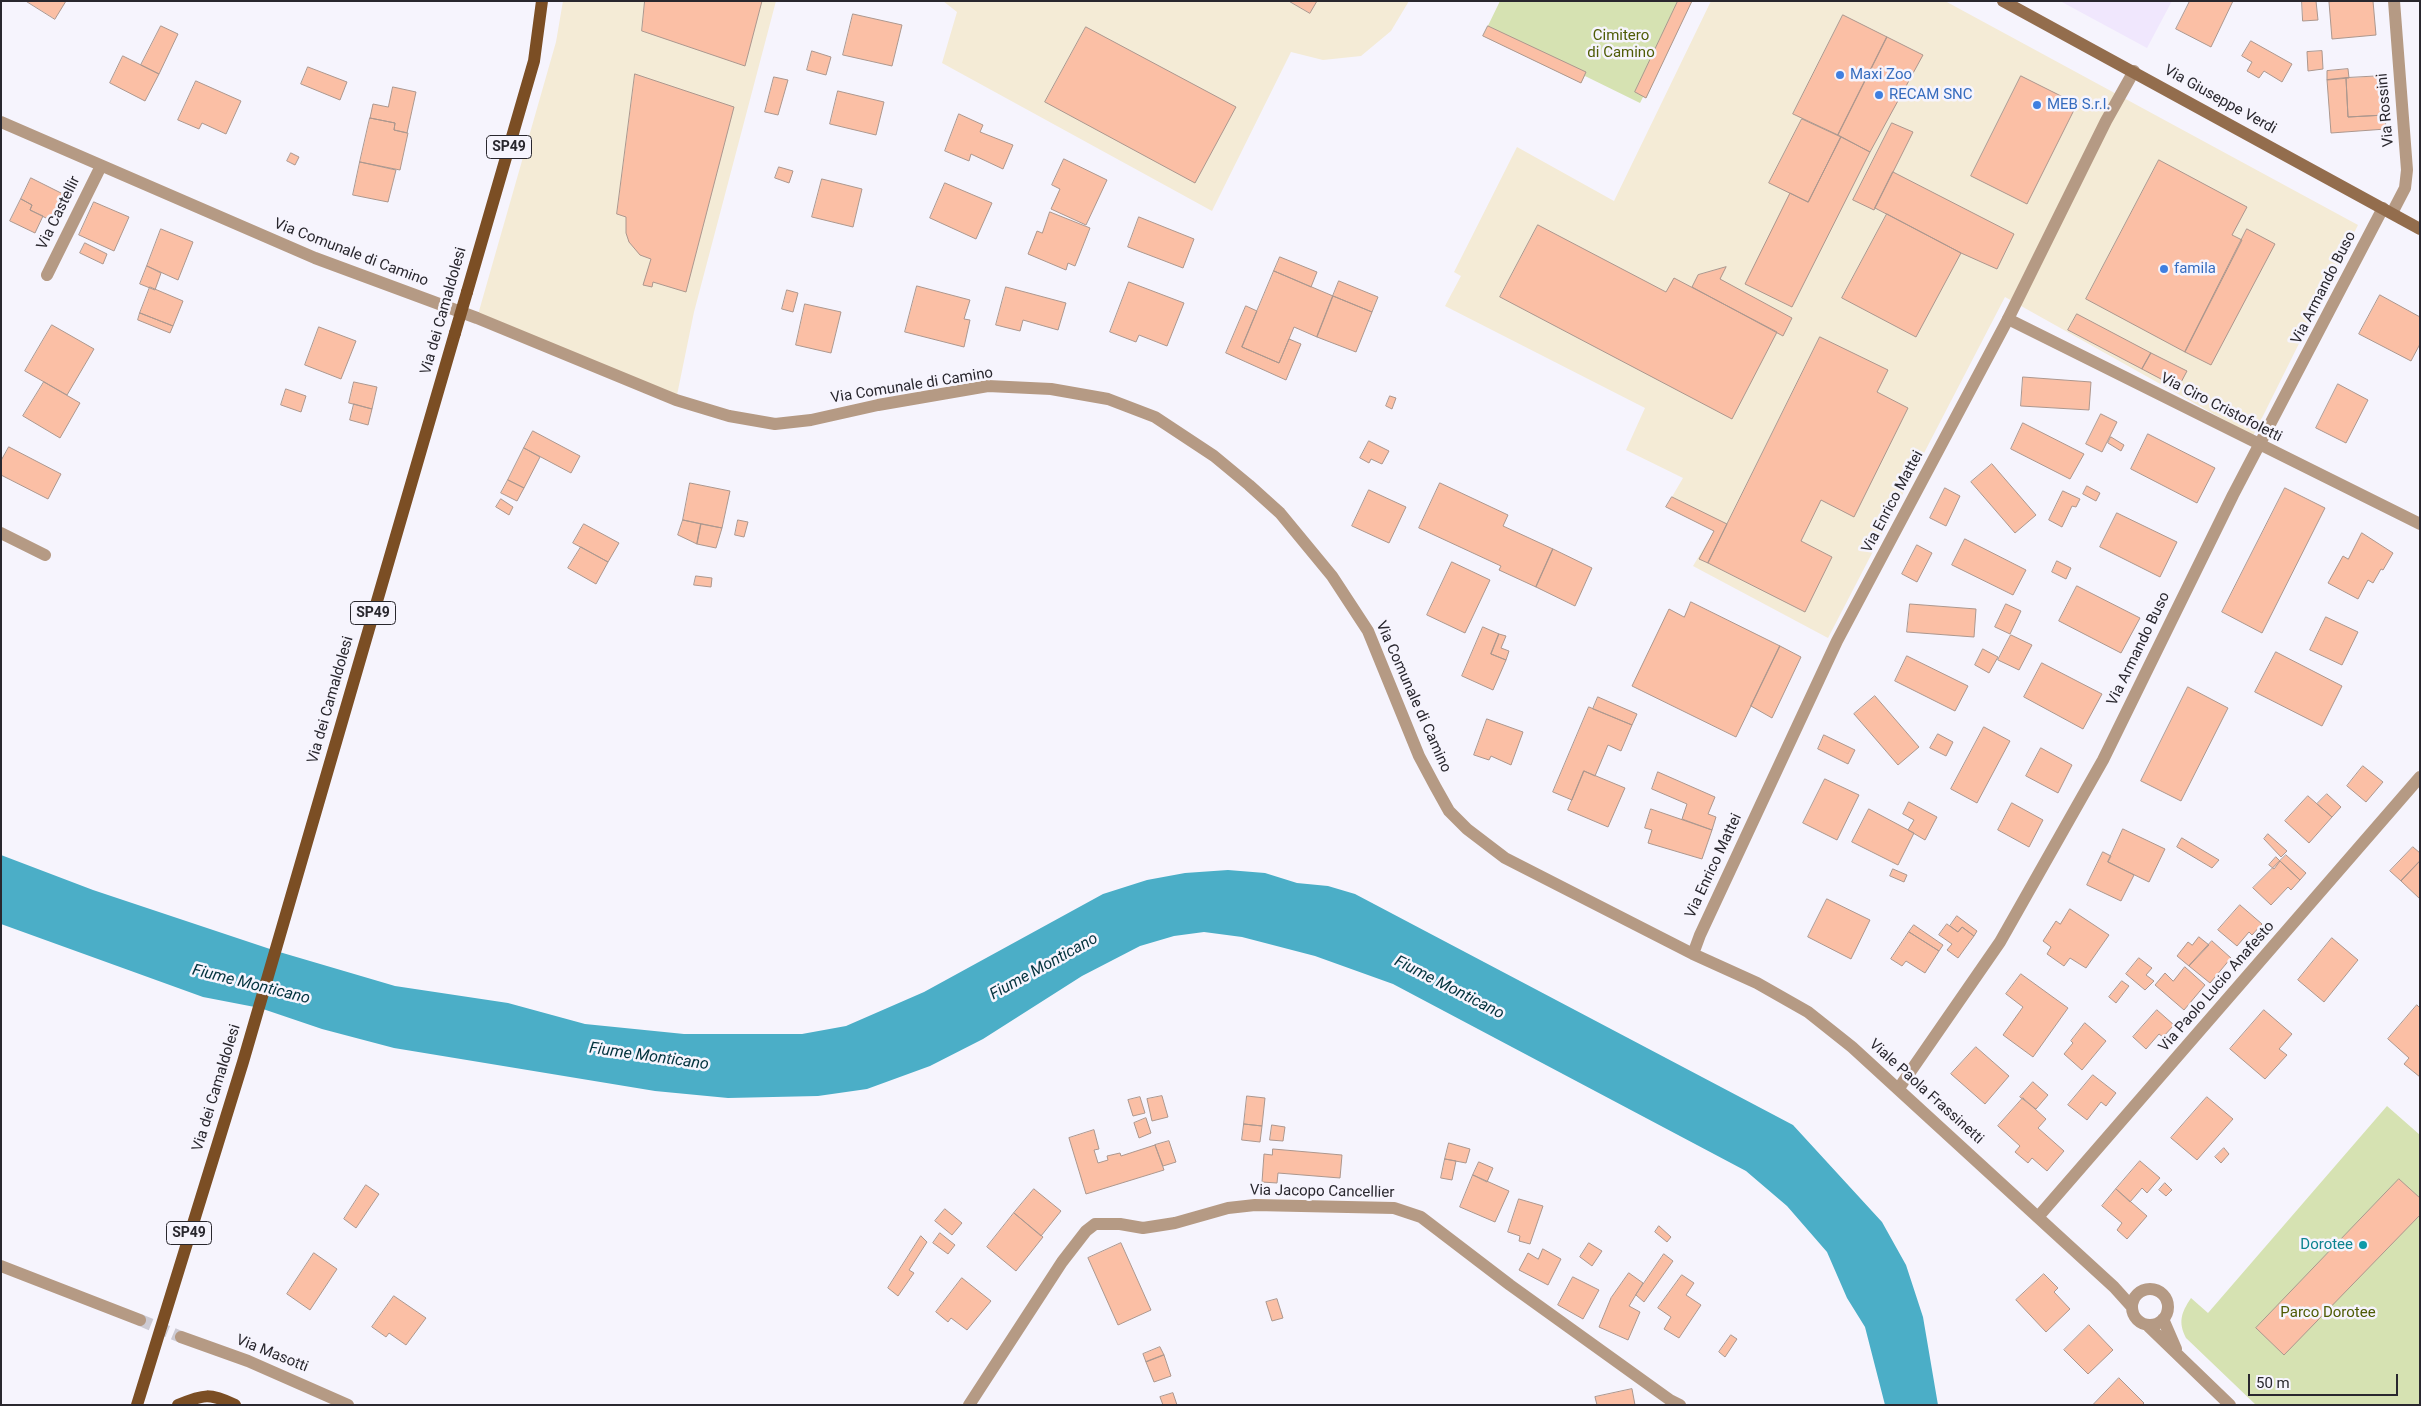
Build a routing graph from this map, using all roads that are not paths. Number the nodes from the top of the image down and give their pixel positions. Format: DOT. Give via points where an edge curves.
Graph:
graph roads {
  1 [pos="542,1"];
  2 [pos="2003,1"];
  3 [pos="2394,1"];
  4 [pos="2134,71"];
  5 [pos="1,122"];
  6 [pos="101,166"];
  7 [pos="2387,211"];
  8 [pos="2420,229"];
  9 [pos="47,274"];
  10 [pos="2008,319"];
  11 [pos="2259,446"];
  12 [pos="2420,524"];
  13 [pos="1,533"];
  14 [pos="44,555"];
  15 [pos="2420,778"];
  16 [pos="1693,954"];
  17 [pos="1899,1088"];
  18 [pos="2038,1217"];
  19 [pos="1,1266"];
  20 [pos="2115,1288"];
  21 [pos="2142,1291"];
  22 [pos="2132,1307"];
  23 [pos="2163,1319"];
  24 [pos="140,1320"];
  25 [pos="2147,1324"];
  26 [pos="182,1337"];
  27 [pos="2178,1354"];
  28 [pos="137,1405"];
  29 [pos="178,1405"];
  30 [pos="234,1405"];
  31 [pos="348,1405"];
  32 [pos="969,1405"];
  33 [pos="1680,1405"];
  34 [pos="2230,1405"];
  1 -- 28 [label="main road, Via dei Camaldolesi / SP49, bridge" via="534,61 243,1062"];
  2 -- 4 [label="main road, Via Giuseppe Verdi"];
  3 -- 7 [label="street, Via Rossini" via="2407,170 2405,188"];
  4 -- 7 [label="main road, Via Giuseppe Verdi"];
  4 -- 10 [label="street, Via Enrico Mattei"];
  5 -- 6 [label="street, Via Comunale di Camino"];
  6 -- 9 [label="street, Via Castellir"];
  6 -- 16 [label="street, Via Comunale di Camino" via="308,255 477,318 676,400 729,416 774,424 811,420 988,386 1051,389 1108,399 1155,417 1214,456 1249,485 1280,513 1332,576 1368,632 1430,778 1449,811 1467,829 1505,858"];
  7 -- 8 [label="main road, Via Giuseppe Verdi"];
  7 -- 11 [label="street, Via Armando Buso"];
  10 -- 11 [label="street, Via Ciro Cristofoletti"];
  10 -- 16 [label="street, Via Enrico Mattei" via="1837,641"];
  11 -- 12 [label="street, Via Ciro Cristofoletti"];
  11 -- 17 [label="street, Via Armando Buso" via="2103,760 2000,942"];
  13 -- 14 [label="street"];
  15 -- 18 [label="street, Via Paolo Lucio Anafesto"];
  16 -- 17 [label="street, Viale Paola Frassinetti" via="1757,983 1808,1012"];
  17 -- 18 [label="street, Viale Paola Frassinetti"];
  18 -- 20 [label="street, Viale Paola Frassinetti"];
  19 -- 24 [label="street"];
  20 -- 21 [label="street"];
  20 -- 22 [label="street, Viale Paola Frassinetti"];
  21 -- 22 [label="street" via="2135,1297"];
  21 -- 23 [label="street" via="2158,1291 2166,1298 2168,1309"];
  22 -- 25 [label="street" via="2136,1319"];
  23 -- 25 [label="street"];
  23 -- 27 [label="street"];
  25 -- 27 [label="street"];
  26 -- 31 [label="street, Via Masotti" via="248,1361"];
  27 -- 34 [label="street"];
  29 -- 30 [label="main road" via="214,1395"];
  32 -- 33 [label="street, Via Jacopo Cancellier" via="1062,1262 1095,1224 1144,1228 1254,1205 1394,1208 1421,1217 1510,1285"];
}
